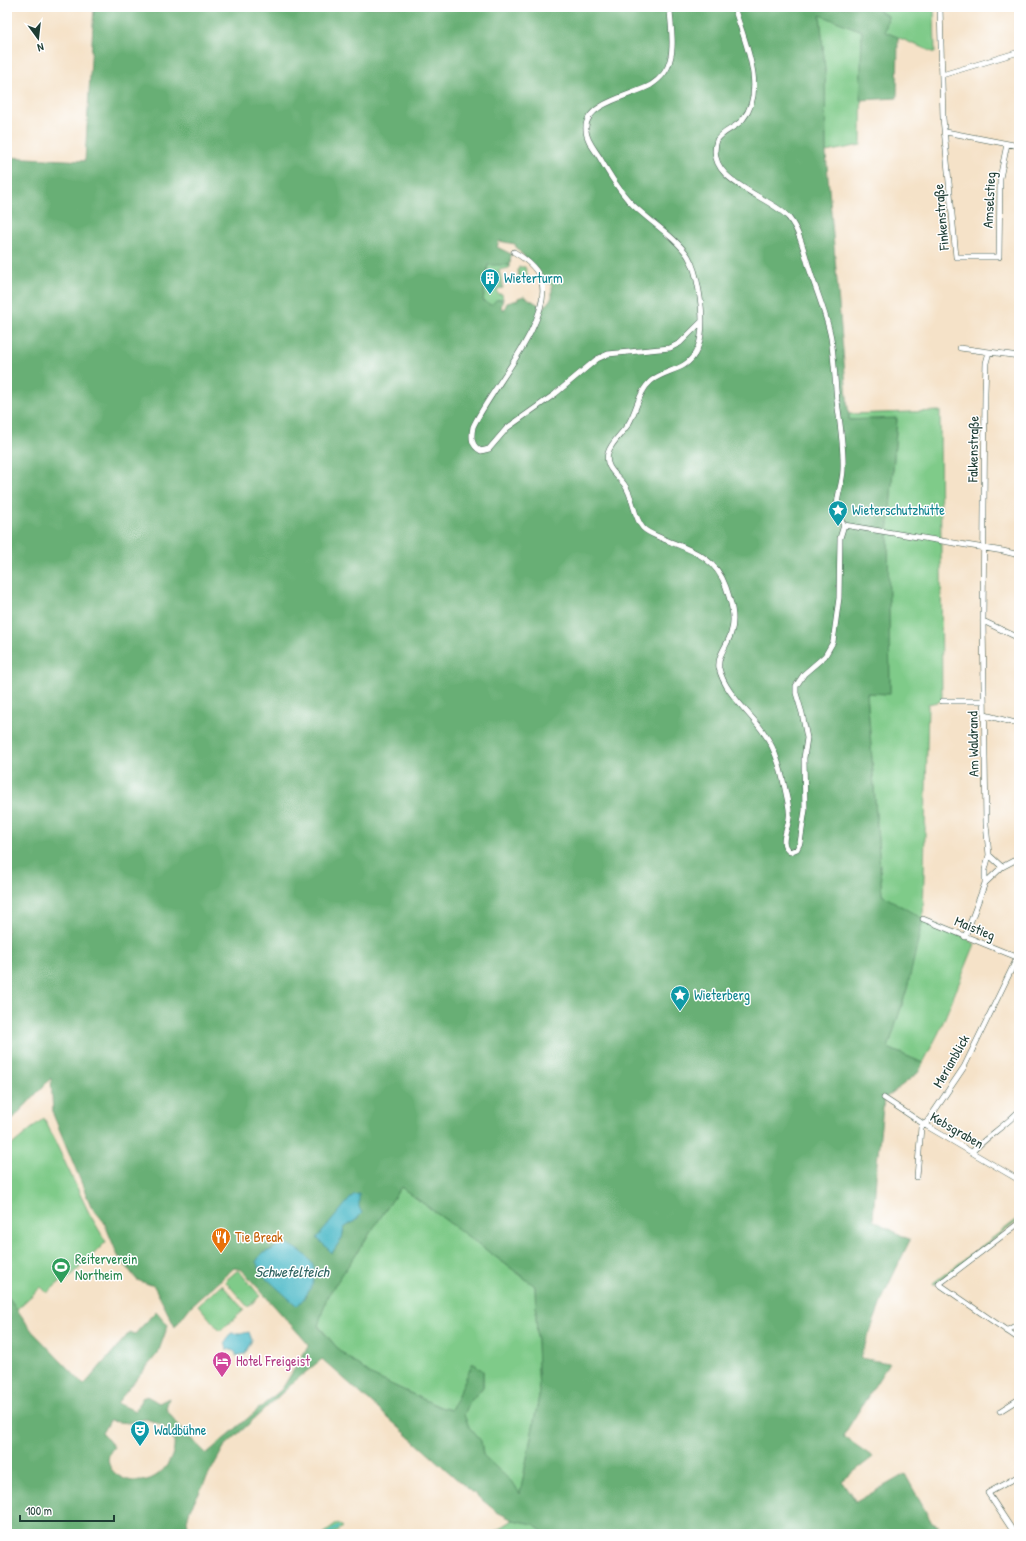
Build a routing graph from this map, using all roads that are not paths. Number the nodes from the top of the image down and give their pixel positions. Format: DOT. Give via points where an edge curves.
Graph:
graph roads {
  1 [pos="670,7"];
  2 [pos="734,7"];
  3 [pos="940,7"];
  4 [pos="1019,52"];
  5 [pos="942,75"];
  6 [pos="946,132"];
  7 [pos="1007,144"];
  8 [pos="1019,146"];
  9 [pos="514,252"];
  10 [pos="999,257"];
  11 [pos="701,322"];
  12 [pos="960,348"];
  13 [pos="989,352"];
  14 [pos="1019,356"];
  15 [pos="844,525"];
  16 [pos="983,547"];
  17 [pos="1019,555"];
  18 [pos="983,621"];
  19 [pos="1019,638"];
  20 [pos="942,701"];
  21 [pos="984,701"];
  22 [pos="985,715"];
  23 [pos="1019,724"];
  24 [pos="989,855"];
  25 [pos="1019,858"];
  26 [pos="1002,867"];
  27 [pos="985,883"];
  28 [pos="922,919"];
  29 [pos="965,937"];
  30 [pos="1018,957"];
  31 [pos="884,1098"];
  32 [pos="1019,1110"];
  33 [pos="925,1125"];
  34 [pos="972,1152"];
  35 [pos="917,1177"];
  36 [pos="1019,1180"];
  37 [pos="1019,1223"];
  38 [pos="1019,1324"];
  39 [pos="1006,1330"];
  40 [pos="1019,1340"];
  41 [pos="1019,1399"];
  42 [pos="1000,1411"];
  43 [pos="1019,1476"];
  44 [pos="1016,1534"];
  1 -- 11 [label="street" via="672,55 666,70 651,85 613,100 595,112 588,120 586,132 622,192 688,257 699,289"];
  2 -- 15 [label="street" via="750,60 753,89 750,107 743,119 717,140 716,156 723,170 735,182 774,205 789,218 806,258 826,318 832,346 843,468 836,507"];
  3 -- 5 [label="street"];
  4 -- 5 [label="street"];
  5 -- 6 [label="street" via="943,118"];
  6 -- 7 [label="street"];
  6 -- 10 [label="street, Finkenstraße" via="956,257"];
  7 -- 8 [label="street"];
  7 -- 10 [label="street, Amselstieg" via="1000,178"];
  9 -- 11 [label="street" via="532,266 541,279 541,308 518,355 473,427 473,444 481,451 489,449 507,428 555,394 597,359 608,354 670,348 680,343"];
  11 -- 15 [label="street" via="700,341 694,356 648,384 629,423 609,451 608,461 611,469 628,490 634,502 637,519 643,528 702,556 714,565 721,576 733,620 730,636 719,658 719,667 744,710 766,736 775,755 788,805 789,819 784,841 790,852 797,849 800,843 805,802 804,758 807,738 796,686 804,674 825,656 833,642 839,598 840,538"];
  12 -- 13 [label="street"];
  13 -- 14 [label="street"];
  13 -- 16 [label="street, Falkenstraße" via="985,392"];
  15 -- 16 [label="street"];
  16 -- 17 [label="street"];
  16 -- 18 [label="street, Am Waldrand"];
  18 -- 19 [label="street"];
  18 -- 21 [label="street, Am Waldrand"];
  20 -- 21 [label="street"];
  21 -- 22 [label="street, Am Waldrand"];
  22 -- 23 [label="street"];
  22 -- 24 [label="street, Am Waldrand" via="986,824"];
  24 -- 26 [label="street"];
  24 -- 27 [label="street, Am Waldrand"];
  25 -- 26 [label="street"];
  26 -- 27 [label="street"];
  27 -- 29 [label="street, Am Waldrand"];
  28 -- 29 [label="street, Maistieg"];
  29 -- 30 [label="street, Maistieg"];
  30 -- 33 [label="street, Merianblick" via="964,1067"];
  31 -- 33 [label="street, Kebsgraben"];
  32 -- 34 [label="street" via="1005,1126"];
  33 -- 34 [label="street, Kebsgraben"];
  33 -- 35 [label="street, Merianblick" via="921,1127"];
  34 -- 36 [label="street, Kebsgraben"];
  37 -- 39 [label="street" via="939,1284"];
  38 -- 39 [label="street"];
  39 -- 40 [label="street"];
  41 -- 42 [label="street"];
  43 -- 44 [label="street" via="988,1493"];
}
